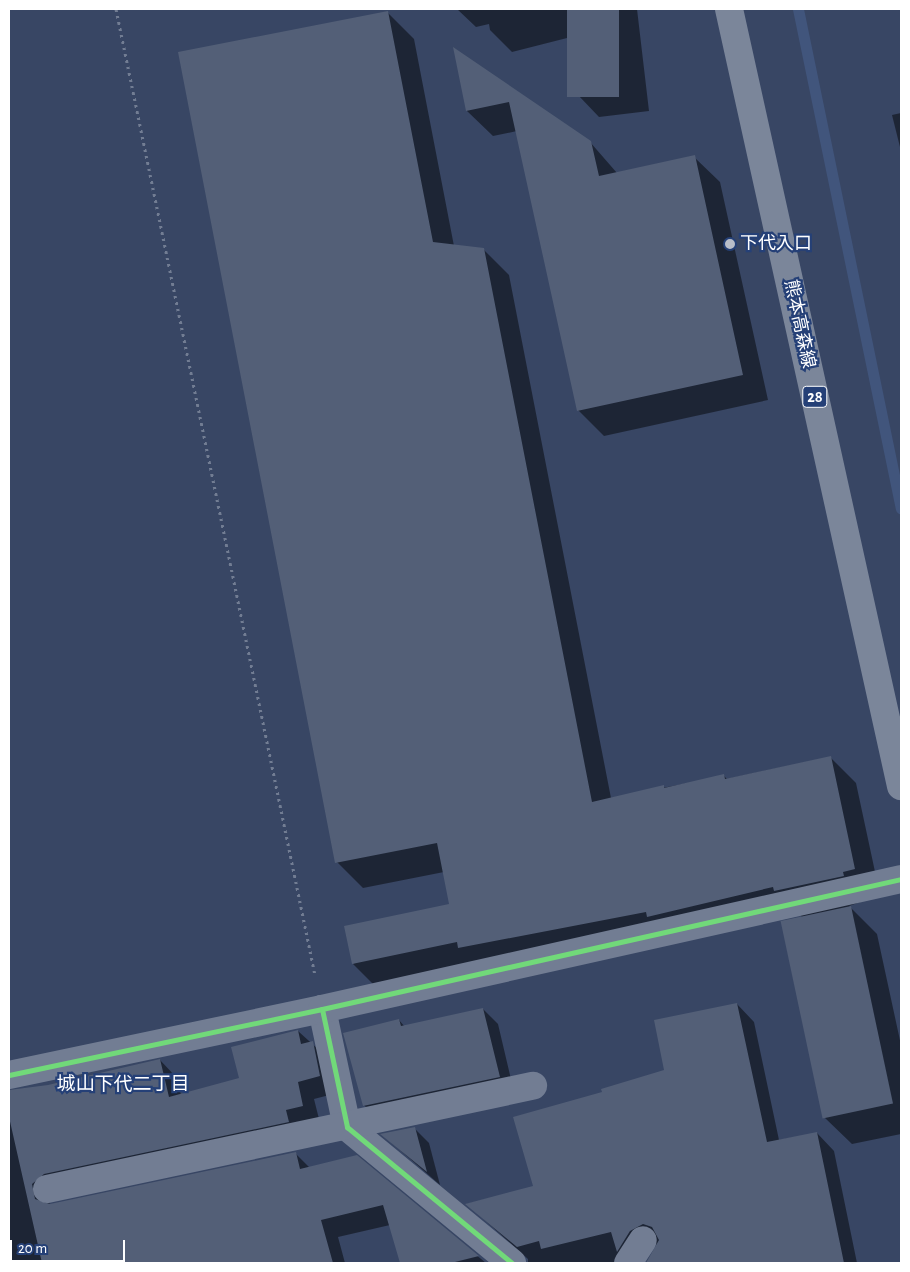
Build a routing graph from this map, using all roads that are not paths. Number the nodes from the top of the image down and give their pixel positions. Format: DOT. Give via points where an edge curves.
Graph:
graph roads {
  1 [pos="729,9"];
  2 [pos="901,786"];
  3 [pos="901,879"];
  4 [pos="322,1009"];
  5 [pos="9,1075"];
  6 [pos="533,1086"];
  7 [pos="347,1127"];
  8 [pos="47,1189"];
  9 [pos="643,1240"];
  10 [pos="512,1263"];
  11 [pos="628,1263"];
  1 -- 2 [label="main road, 熊本高森線 / 28"];
  3 -- 4 [label="street"];
  4 -- 5 [label="street"];
  4 -- 7 [label="street"];
  6 -- 7 [label="street"];
  7 -- 8 [label="street"];
  7 -- 10 [label="street"];
  9 -- 11 [label="street"];
}
